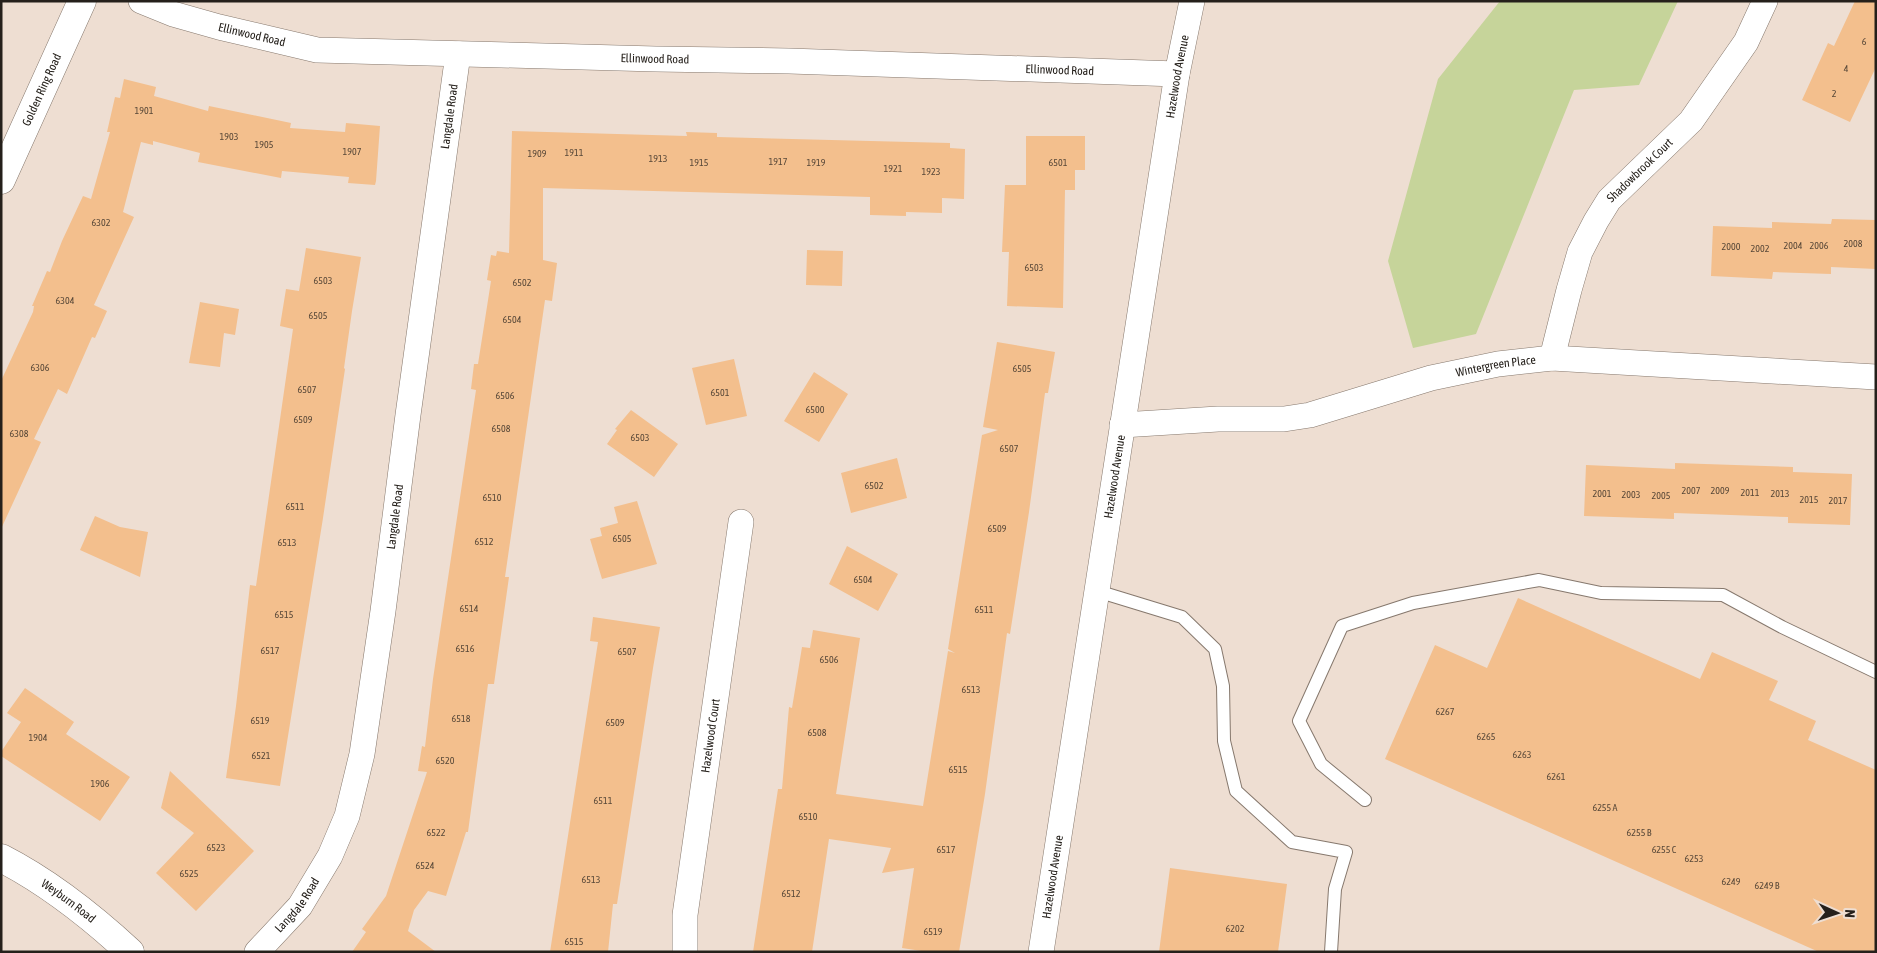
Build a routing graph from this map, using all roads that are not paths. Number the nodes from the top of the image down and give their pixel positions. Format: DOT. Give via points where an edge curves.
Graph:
graph roads {
  1 [pos="82,1"];
  2 [pos="141,1"];
  3 [pos="1192,1"];
  4 [pos="1765,1"];
  5 [pos="458,54"];
  6 [pos="1177,74"];
  7 [pos="1,180"];
  8 [pos="1552,358"];
  9 [pos="1876,377"];
  10 [pos="1122,425"];
  11 [pos="741,522"];
  12 [pos="1097,592"];
  13 [pos="1876,672"];
  14 [pos="1365,800"];
  15 [pos="1,858"];
  16 [pos="130,952"];
  17 [pos="257,952"];
  18 [pos="685,952"];
  19 [pos="1041,952"];
  20 [pos="1331,952"];
  1 -- 7 [label="street, Golden Ring Road"];
  2 -- 5 [label="street, Ellinwood Road" via="218,27 317,50"];
  3 -- 6 [label="street, Hazelwood Avenue"];
  4 -- 8 [label="street, Shadowbrook Court" via="1746,42 1691,121 1609,200 1596,221 1580,252"];
  5 -- 6 [label="street, Ellinwood Road"];
  5 -- 17 [label="street, Langdale Road" via="362,754 347,816 330,856 300,906"];
  6 -- 10 [label="street, Hazelwood Avenue"];
  8 -- 9 [label="street, Wintergreen Place"];
  8 -- 10 [label="street, Wintergreen Place" via="1498,364 1431,378 1310,415 1284,419"];
  10 -- 12 [label="street, Hazelwood Avenue"];
  11 -- 18 [label="street, Hazelwood Court" via="685,915"];
  12 -- 19 [label="street, Hazelwood Avenue"];
  12 -- 20 [label="lane" via="1182,617 1215,649 1223,686 1224,741 1236,791 1292,842 1346,852 1335,889"];
  13 -- 14 [label="lane" via="1723,595 1601,593 1539,580 1413,604 1342,626 1299,721 1321,764"];
  15 -- 16 [label="street, Weyburn Road" via="80,910"];
}
